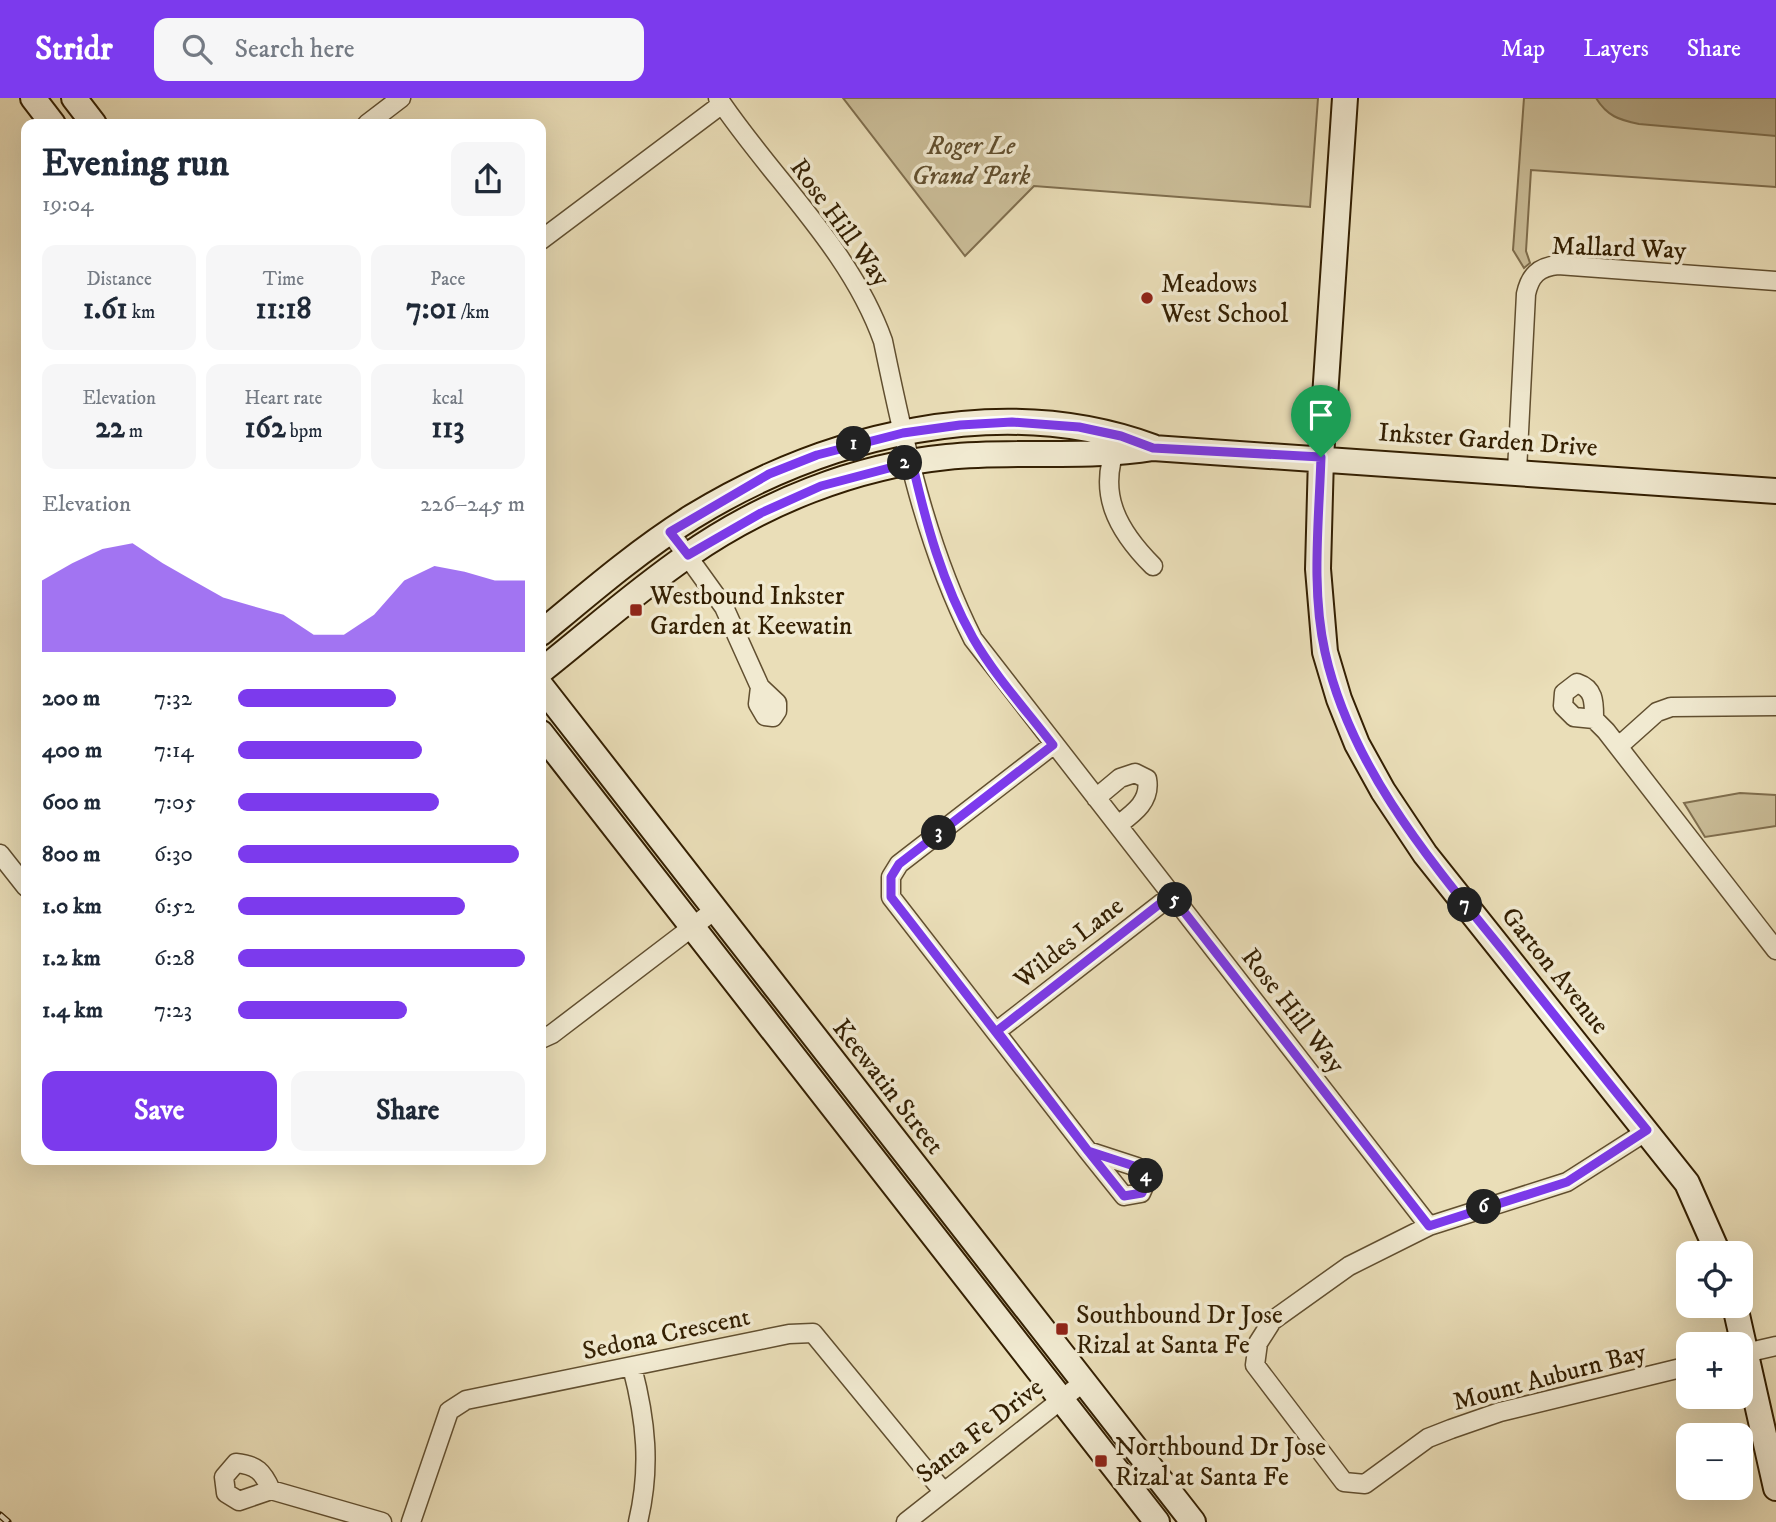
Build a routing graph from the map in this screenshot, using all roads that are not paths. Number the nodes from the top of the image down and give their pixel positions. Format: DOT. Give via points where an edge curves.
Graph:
graph roads {
  1 [pos="33,98"];
  2 [pos="74,98"];
  3 [pos="401,98"];
  4 [pos="1345,98"];
  5 [pos="720,101"];
  6 [pos="49,119"];
  7 [pos="90,119"];
  8 [pos="374,119"];
  9 [pos="546,236"];
  10 [pos="1776,282"];
  11 [pos="903,433"];
  12 [pos="1117,445"];
  13 [pos="1321,457"];
  14 [pos="912,462"];
  15 [pos="1517,471"];
  16 [pos="1776,491"];
  17 [pos="670,532"];
  18 [pos="688,555"];
  19 [pos="1153,566"];
  20 [pos="552,616"];
  21 [pos="546,667"];
  22 [pos="760,687"];
  23 [pos="546,692"];
  24 [pos="1776,706"];
  25 [pos="1594,719"];
  26 [pos="546,739"];
  27 [pos="1053,745"];
  28 [pos="1619,746"];
  29 [pos="1096,797"];
  30 [pos="1118,825"];
  31 [pos="0,854"];
  32 [pos="21,881"];
  33 [pos="1171,895"];
  34 [pos="716,909"];
  35 [pos="693,927"];
  36 [pos="1776,950"];
  37 [pos="997,1031"];
  38 [pos="546,1036"];
  39 [pos="1647,1130"];
  40 [pos="1088,1151"];
  41 [pos="1429,1226"];
  42 [pos="1713,1241"];
  43 [pos="1776,1346"];
  44 [pos="1753,1351"];
  45 [pos="632,1367"];
  46 [pos="1676,1369"];
  47 [pos="1085,1381"];
  48 [pos="1753,1391"];
  49 [pos="1060,1401"];
  50 [pos="1776,1488"];
  51 [pos="271,1490"];
  52 [pos="942,1490"];
  53 [pos="382,1522"];
  54 [pos="411,1522"];
  55 [pos="638,1522"];
  56 [pos="906,1522"];
  57 [pos="1157,1522"];
  58 [pos="1193,1522"];
  1 -- 6 [label="street"];
  2 -- 7 [label="street"];
  3 -- 8 [label="street"];
  4 -- 13 [label="street, Garton Avenue"];
  5 -- 9 [label="street"];
  5 -- 11 [label="street, Rose Hill Way" via="862,292 883,341"];
  10 -- 15 [label="street, Mallard Way" via="1558,265 1539,269 1526,294"];
  11 -- 12 [label="street, Inkster Garden Drive" via="1012,422 1079,427"];
  11 -- 14 [label="street, Rose Hill Way"];
  11 -- 17 [label="street, Inkster Garden Drive" via="817,455 769,474"];
  12 -- 13 [label="street, Inkster Garden Drive"];
  12 -- 14 [label="street, Inkster Garden Drive"];
  12 -- 19 [label="street" via="1107,476 1116,515 1131,544"];
  13 -- 15 [label="street, Inkster Garden Drive"];
  13 -- 39 [label="street, Garton Avenue" via="1319,613 1325,652 1357,744 1425,854"];
  14 -- 18 [label="street, Inkster Garden Drive" via="810,491"];
  14 -- 27 [label="street, Rose Hill Way" via="933,544 956,606 989,663"];
  15 -- 16 [label="street, Inkster Garden Drive"];
  17 -- 18 [label="street"];
  17 -- 20 [label="street, Inkster Garden Drive"];
  18 -- 21 [label="street, Inkster Garden Drive"];
  18 -- 22 [label="street" via="724,607"];
  23 -- 34 [label="street, Keewatin Street"];
  24 -- 28 [label="street" via="1671,707 1657,712"];
  25 -- 28 [label="street"];
  26 -- 35 [label="street"];
  27 -- 29 [label="street, Rose Hill Way"];
  27 -- 37 [label="street" via="899,864 891,877 891,897"];
  28 -- 36 [label="street"];
  29 -- 30 [label="street, Rose Hill Way"];
  29 -- 30 [label="street" via="1120,778 1135,773 1147,779 1149,791 1144,802"];
  30 -- 33 [label="street, Rose Hill Way"];
  31 -- 32 [label="street"];
  33 -- 37 [label="street, Wildes Lane"];
  33 -- 41 [label="street, Rose Hill Way"];
  34 -- 35 [label="street"];
  34 -- 47 [label="street, Keewatin Street"];
  35 -- 38 [label="street"];
  35 -- 49 [label="street"];
  37 -- 40 [label="street"];
  39 -- 41 [label="street, Mount Auburn Bay" via="1567,1182"];
  39 -- 42 [label="street, Garton Avenue" via="1687,1183"];
  41 -- 46 [label="street, Mount Auburn Bay" via="1349,1266 1272,1321 1258,1343 1255,1364 1344,1482 1365,1485 1428,1438 1500,1412"];
  43 -- 44 [label="street"];
  45 -- 52 [label="street, Sedona Crescent" via="813,1333"];
  45 -- 54 [label="street, Sedona Crescent" via="466,1400 449,1411"];
  45 -- 55 [label="street" via="642,1402 648,1455"];
  47 -- 49 [label="street, Santa Fe Drive"];
  47 -- 58 [label="street, Keewatin Street"];
  48 -- 50 [label="street"];
  49 -- 52 [label="street, Santa Fe Drive"];
  49 -- 57 [label="street"];
  51 -- 53 [label="street"];
  52 -- 56 [label="street, Santa Fe Drive"];
}
